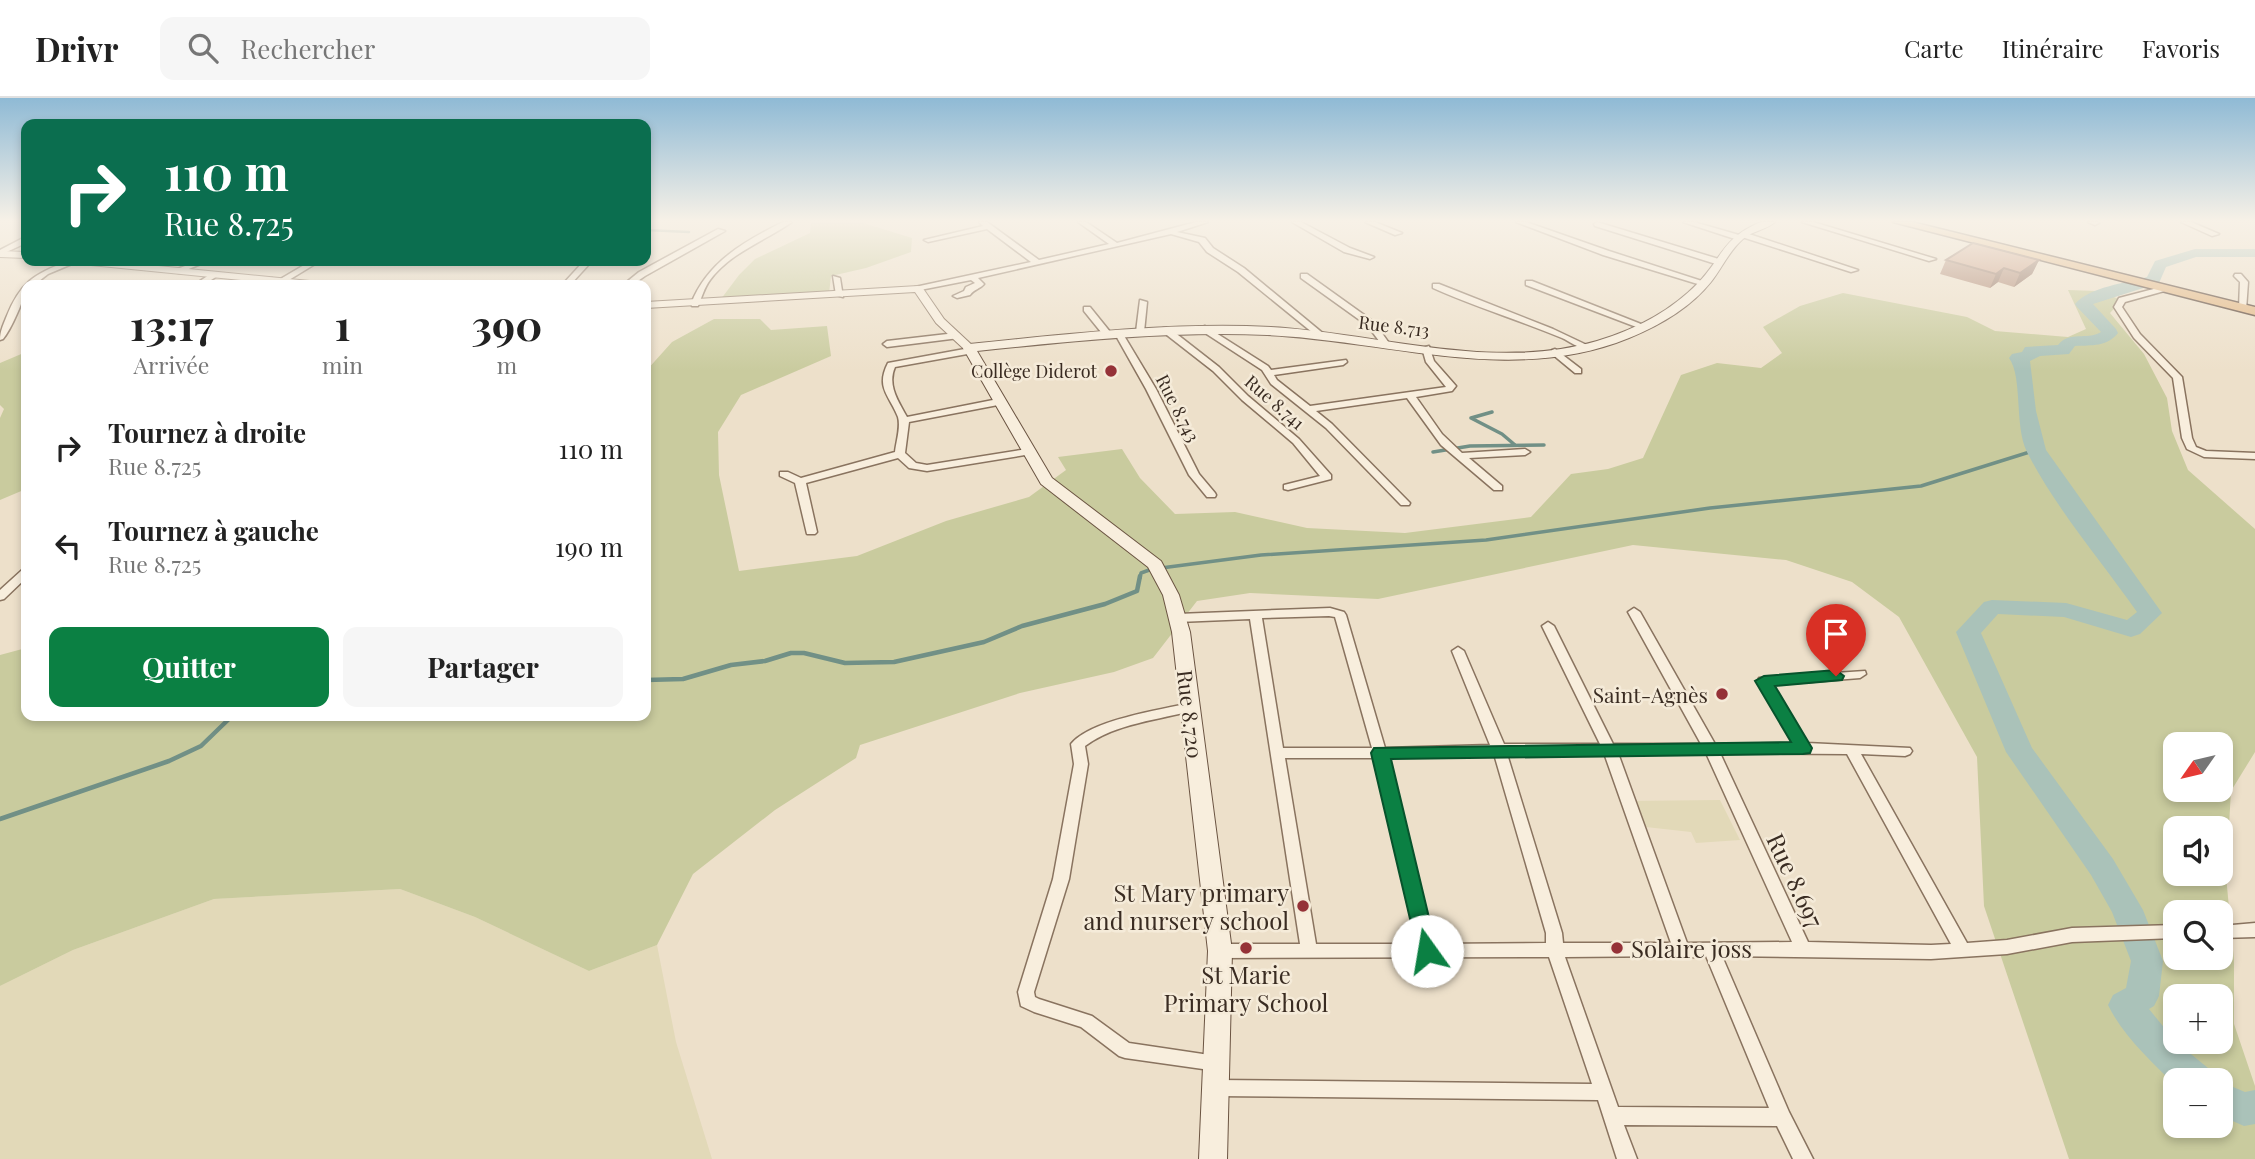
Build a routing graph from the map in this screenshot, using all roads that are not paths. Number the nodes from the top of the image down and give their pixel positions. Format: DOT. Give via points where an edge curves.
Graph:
graph roads {
  1 [pos="181,272"];
  2 [pos="295,272"];
  3 [pos="714,272"];
  4 [pos="995,272"];
  5 [pos="1243,272"];
  6 [pos="1666,272"];
  7 [pos="1711,272"];
  8 [pos="2098,272"];
  9 [pos="215,275"];
  10 [pos="972,276"];
  11 [pos="1304,276"];
  12 [pos="2238,276"];
  13 [pos="836,278"];
  14 [pos="206,280"];
  15 [pos="267,280"];
  16 [pos="279,280"];
  17 [pos="1529,283"];
  18 [pos="1703,283"];
  19 [pos="1436,286"];
  20 [pos="2165,288"];
  21 [pos="918,289"];
  22 [pos="21,294"];
  23 [pos="840,295"];
  24 [pos="957,296"];
  25 [pos="1143,302"];
  26 [pos="14,304"];
  27 [pos="695,304"];
  28 [pos="651,305"];
  29 [pos="0,307"];
  30 [pos="1087,309"];
  31 [pos="2249,309"];
  32 [pos="1642,326"];
  33 [pos="1205,329"];
  34 [pos="1166,330"];
  35 [pos="1140,332"];
  36 [pos="1113,335"];
  37 [pos="1321,335"];
  38 [pos="956,336"];
  39 [pos="0,337"];
  40 [pos="1385,343"];
  41 [pos="887,344"];
  42 [pos="1587,347"];
  43 [pos="1426,348"];
  44 [pos="970,349"];
  45 [pos="1555,352"];
  46 [pos="1343,362"];
  47 [pos="1578,371"];
  48 [pos="1267,373"];
  49 [pos="1410,395"];
  50 [pos="998,402"];
  51 [pos="1310,409"];
  52 [pos="904,420"];
  53 [pos="1027,452"];
  54 [pos="1525,452"];
  55 [pos="900,454"];
  56 [pos="1460,456"];
  57 [pos="2255,456"];
  58 [pos="784,474"];
  59 [pos="800,481"];
  60 [pos="1288,487"];
  61 [pos="1498,488"];
  62 [pos="1211,495"];
  63 [pos="1405,503"];
  64 [pos="811,533"];
  65 [pos="21,577"];
  66 [pos="0,596"];
  67 [pos="1634,612"];
  68 [pos="1255,615"];
  69 [pos="1178,618"];
  70 [pos="1548,626"];
  71 [pos="1458,651"];
  72 [pos="1860,674"];
  73 [pos="1190,707"];
  74 [pos="1803,748"];
  75 [pos="1499,749"];
  76 [pos="1608,749"];
  77 [pos="1711,749"];
  78 [pos="1851,749"];
  79 [pos="1905,751"];
  80 [pos="1277,753"];
  81 [pos="1380,753"];
  82 [pos="2255,929"];
  83 [pos="2233,931"];
  84 [pos="2146,932"];
  85 [pos="2163,932"];
  86 [pos="2121,933"];
  87 [pos="1802,949"];
  88 [pos="1309,950"];
  89 [pos="1963,950"];
  90 [pos="1220,951"];
  91 [pos="1427,951"];
  92 [pos="1555,951"];
  93 [pos="1682,951"];
  94 [pos="1712,951"];
  95 [pos="1217,1063"];
  96 [pos="1216,1088"];
  97 [pos="1604,1092"];
  98 [pos="1614,1116"];
  99 [pos="1782,1117"];
  100 [pos="1213,1159"];
  101 [pos="1628,1159"];
  102 [pos="1803,1159"];
  1 -- 9 [label="street"];
  2 -- 16 [label="street"];
  3 -- 27 [label="street"];
  4 -- 10 [label="street"];
  5 -- 37 [label="street"];
  6 -- 18 [label="street"];
  7 -- 18 [label="main road, Rue 8.713"];
  8 -- 20 [label="highway"];
  9 -- 14 [label="street"];
  9 -- 15 [label="street"];
  10 -- 21 [label="street"];
  10 -- 24 [label="street" via="980,284"];
  11 -- 40 [label="street" via="1371,324"];
  12 -- 31 [label="street" via="2244,282"];
  13 -- 23 [label="street"];
  17 -- 32 [label="street"];
  18 -- 32 [label="main road, Rue 8.713" via="1674,309"];
  19 -- 42 [label="street"];
  20 -- 31 [label="highway"];
  20 -- 57 [label="street" via="2122,300 2118,307 2137,336 2177,377 2192,449 2204,454"];
  21 -- 23 [label="street"];
  21 -- 38 [label="street"];
  22 -- 26 [label="street"];
  23 -- 27 [label="street"];
  25 -- 35 [label="street"];
  26 -- 29 [label="street"];
  26 -- 39 [label="street" via="6,332"];
  27 -- 28 [label="street"];
  30 -- 36 [label="street, Rue 8.743"];
  32 -- 42 [label="main road, Rue 8.713"];
  33 -- 34 [label="main road, Rue 8.713"];
  33 -- 37 [label="main road, Rue 8.713"];
  33 -- 48 [label="street" via="1261,364"];
  34 -- 35 [label="main road, Rue 8.713"];
  34 -- 60 [label="street, Rue 8.741" via="1296,441 1327,478"];
  35 -- 36 [label="main road, Rue 8.713"];
  36 -- 44 [label="main road, Rue 8.713"];
  36 -- 62 [label="street, Rue 8.743" via="1151,389 1194,475"];
  37 -- 40 [label="main road, Rue 8.713"];
  38 -- 41 [label="street"];
  38 -- 44 [label="street"];
  40 -- 43 [label="main road, Rue 8.713"];
  42 -- 45 [label="main road, Rue 8.713"];
  43 -- 45 [label="main road, Rue 8.713" via="1499,354"];
  43 -- 49 [label="street" via="1430,362 1451,387"];
  44 -- 50 [label="main road, Rue 8.720"];
  44 -- 52 [label="street" via="891,365 887,388"];
  45 -- 47 [label="street"];
  46 -- 48 [label="street"];
  48 -- 51 [label="street"];
  49 -- 51 [label="street"];
  49 -- 56 [label="street" via="1439,439"];
  50 -- 52 [label="street"];
  50 -- 53 [label="main road, Rue 8.720"];
  51 -- 63 [label="street"];
  52 -- 55 [label="street"];
  53 -- 55 [label="street" via="927,468 914,466"];
  53 -- 69 [label="main road, Rue 8.720" via="1055,490 1158,568"];
  54 -- 56 [label="street"];
  55 -- 59 [label="street"];
  56 -- 61 [label="street"];
  58 -- 59 [label="street"];
  59 -- 64 [label="street"];
  65 -- 66 [label="street"];
  67 -- 77 [label="street, Rue 8.697"];
  68 -- 69 [label="street"];
  68 -- 80 [label="street"];
  68 -- 81 [label="street" via="1340,615"];
  69 -- 73 [label="main road, Rue 8.720"];
  70 -- 76 [label="street"];
  71 -- 75 [label="street"];
  72 -- 74 [label="street" via="1764,681"];
  73 -- 90 [label="main road, Rue 8.720"];
  73 -- 95 [label="street" via="1103,729 1078,744 1081,764 1060,879 1026,992 1027,1001 1086,1021 1125,1050"];
  74 -- 77 [label="street"];
  74 -- 78 [label="street"];
  75 -- 76 [label="street"];
  75 -- 81 [label="street"];
  75 -- 92 [label="street" via="1556,939"];
  76 -- 77 [label="street"];
  76 -- 93 [label="street"];
  77 -- 87 [label="street, Rue 8.697"];
  78 -- 79 [label="street"];
  78 -- 89 [label="street"];
  80 -- 81 [label="street"];
  80 -- 88 [label="street"];
  81 -- 91 [label="street"];
  82 -- 83 [label="street"];
  84 -- 85 [label="street"];
  84 -- 86 [label="street"];
  86 -- 89 [label="street"];
  87 -- 89 [label="street"];
  87 -- 94 [label="street, Rue 8.697"];
  88 -- 90 [label="street, Rue 8.697"];
  88 -- 91 [label="street, Rue 8.697"];
  90 -- 95 [label="main road, Rue 8.720"];
  91 -- 92 [label="street, Rue 8.697"];
  92 -- 93 [label="street, Rue 8.697"];
  92 -- 97 [label="street"];
  93 -- 94 [label="street, Rue 8.697"];
  94 -- 99 [label="street"];
  95 -- 96 [label="main road, Rue 8.720"];
  96 -- 97 [label="street"];
  96 -- 100 [label="main road, Rue 8.720"];
  97 -- 98 [label="street"];
  98 -- 99 [label="street"];
  98 -- 101 [label="street"];
  99 -- 102 [label="street"];
}
